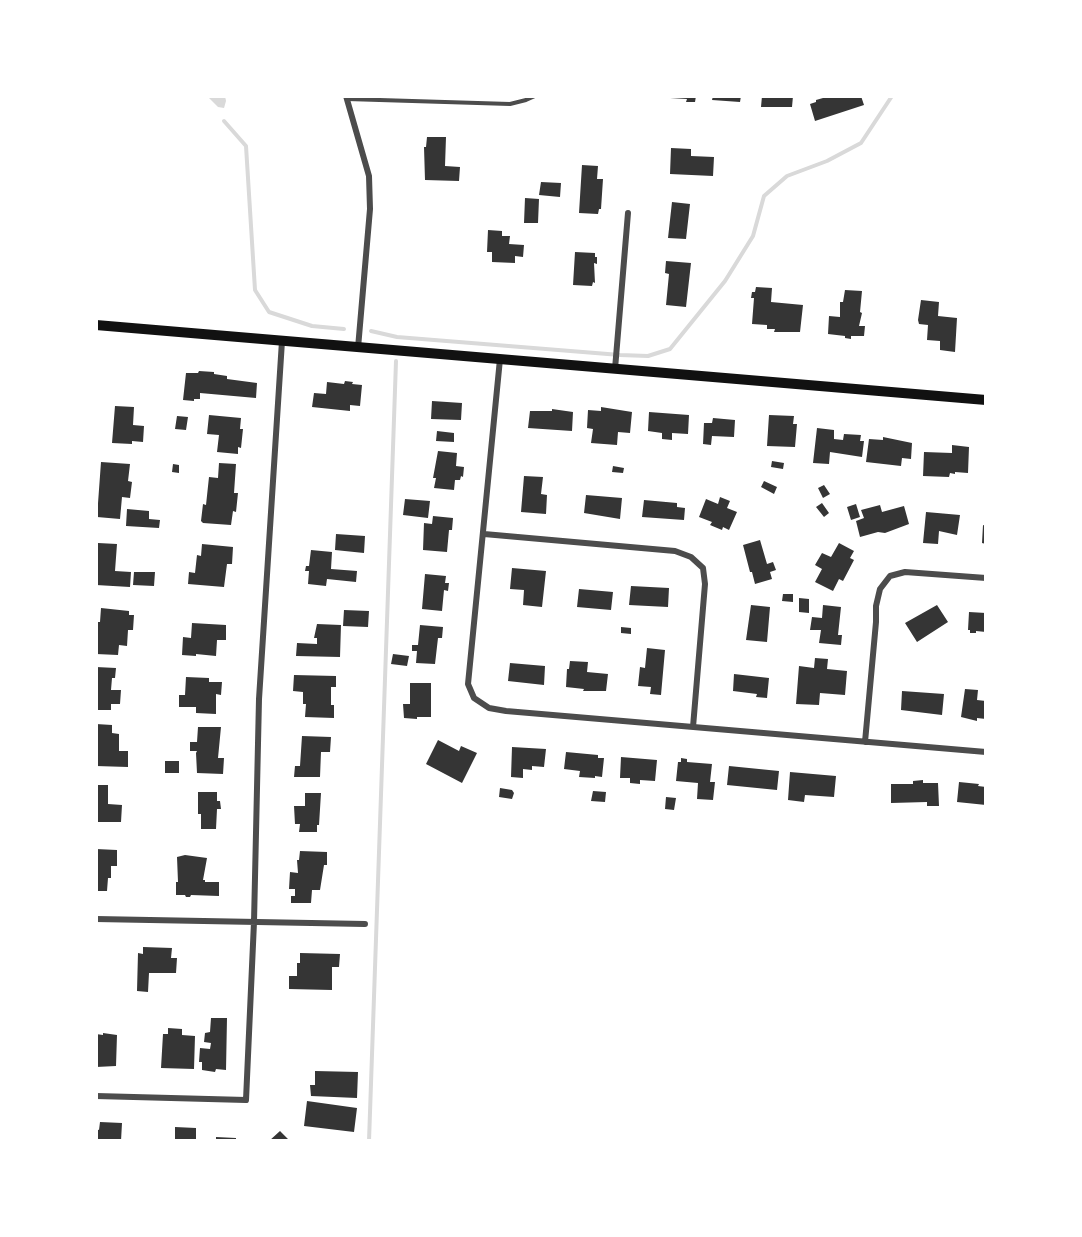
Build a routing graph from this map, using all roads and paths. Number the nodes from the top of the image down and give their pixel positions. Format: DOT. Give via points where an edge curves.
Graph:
graph roads {
  1 [pos="535,96"];
  2 [pos="346,98"];
  3 [pos="398,98"];
  4 [pos="628,213"];
  5 [pos="96,324"];
  6 [pos="282,341"];
  7 [pos="358,348"];
  8 [pos="500,359"];
  9 [pos="615,370"];
  10 [pos="986,400"];
  11 [pos="484,534"];
  12 [pos="986,578"];
  13 [pos="693,727"];
  14 [pos="865,742"];
  15 [pos="986,752"];
  16 [pos="96,920"];
  17 [pos="254,922"];
  18 [pos="364,924"];
  19 [pos="96,1096"];
  1 -- 3 [label="lane" via="510,104"];
  2 -- 3 [label="lane"];
  2 -- 7 [label="street" via="369,176 370,209"];
  4 -- 9 [label="street"];
  5 -- 6 [label="main road"];
  6 -- 7 [label="main road"];
  6 -- 17 [label="street" via="259,699"];
  7 -- 8 [label="main road"];
  8 -- 9 [label="main road"];
  8 -- 11 [label="street"];
  9 -- 10 [label="main road"];
  11 -- 13 [label="street" via="675,551 691,557 703,568 705,584"];
  11 -- 13 [label="street" via="468,684 474,698 489,708 506,711"];
  12 -- 14 [label="street" via="905,572 890,576 880,589"];
  13 -- 14 [label="street"];
  14 -- 15 [label="street"];
  16 -- 17 [label="street"];
  17 -- 18 [label="street"];
  17 -- 19 [label="street" via="246,1100"];
}
